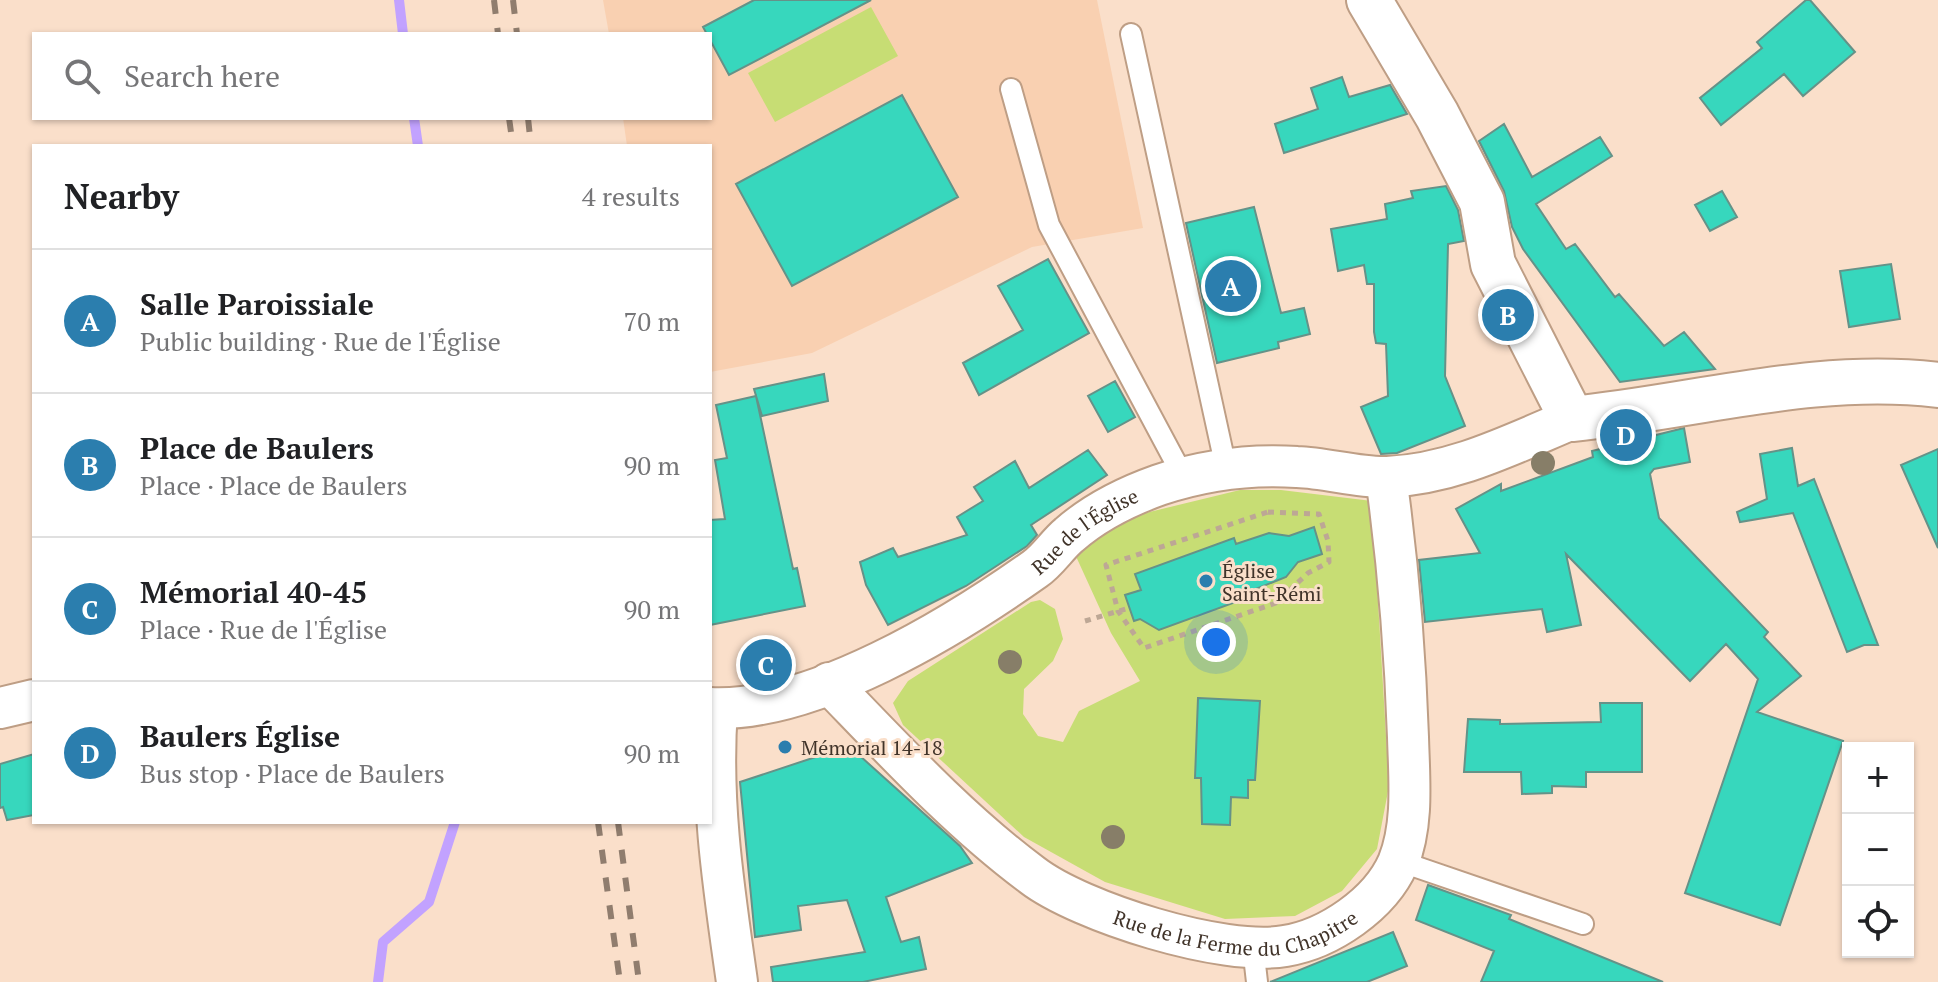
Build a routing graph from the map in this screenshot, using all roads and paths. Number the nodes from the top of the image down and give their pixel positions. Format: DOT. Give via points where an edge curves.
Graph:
graph roads {
  1 [pos="1369,0"];
  2 [pos="1131,34"];
  3 [pos="1011,89"];
  4 [pos="1938,385"];
  5 [pos="1572,419"];
  6 [pos="1464,463"];
  7 [pos="1226,468"];
  8 [pos="1386,477"];
  9 [pos="1184,478"];
  10 [pos="1397,558"];
  11 [pos="1129,608"];
  12 [pos="1118,611"];
  13 [pos="1085,621"];
  14 [pos="829,683"];
  15 [pos="32,700"];
  16 [pos="0,708"];
  17 [pos="714,708"];
  18 [pos="1399,861"];
  19 [pos="1583,924"];
  20 [pos="1255,965"];
  21 [pos="737,982"];
  1 -- 5 [label="street" via="1482,202 1493,264"];
  2 -- 7 [label="lane"];
  3 -- 9 [label="lane" via="1049,225"];
  4 -- 5 [label="street" via="1897,380 1818,383"];
  5 -- 6 [label="street"];
  6 -- 8 [label="street, Rue de l'Église"];
  6 -- 10 [label="street, Rue de la Ferme du Chapitre" via="1413,510"];
  7 -- 8 [label="street, Rue de l'Église" via="1297,467"];
  7 -- 9 [label="street, Rue de l'Église"];
  8 -- 10 [label="street, Rue de la Ferme du Chapitre"];
  9 -- 14 [label="street, Rue de l'Église" via="1122,500 980,606 903,650"];
  10 -- 18 [label="street, Rue de la Ferme du Chapitre" via="1410,805"];
  11 -- 12 [label="path"];
  12 -- 12 [label="path" via="1144,648 1276,603 1308,573 1329,562 1319,514 1268,512 1106,565"];
  12 -- 13 [label="path"];
  14 -- 17 [label="street, Rue de l'Église" via="782,700"];
  14 -- 20 [label="street, Rue de la Ferme du Chapitre" via="1032,876 1117,917 1223,944"];
  15 -- 16 [label="street"];
  17 -- 21 [label="street" via="717,849"];
  18 -- 19 [label="lane"];
  18 -- 20 [label="street, Rue de la Ferme du Chapitre" via="1383,888 1353,916"];
}
